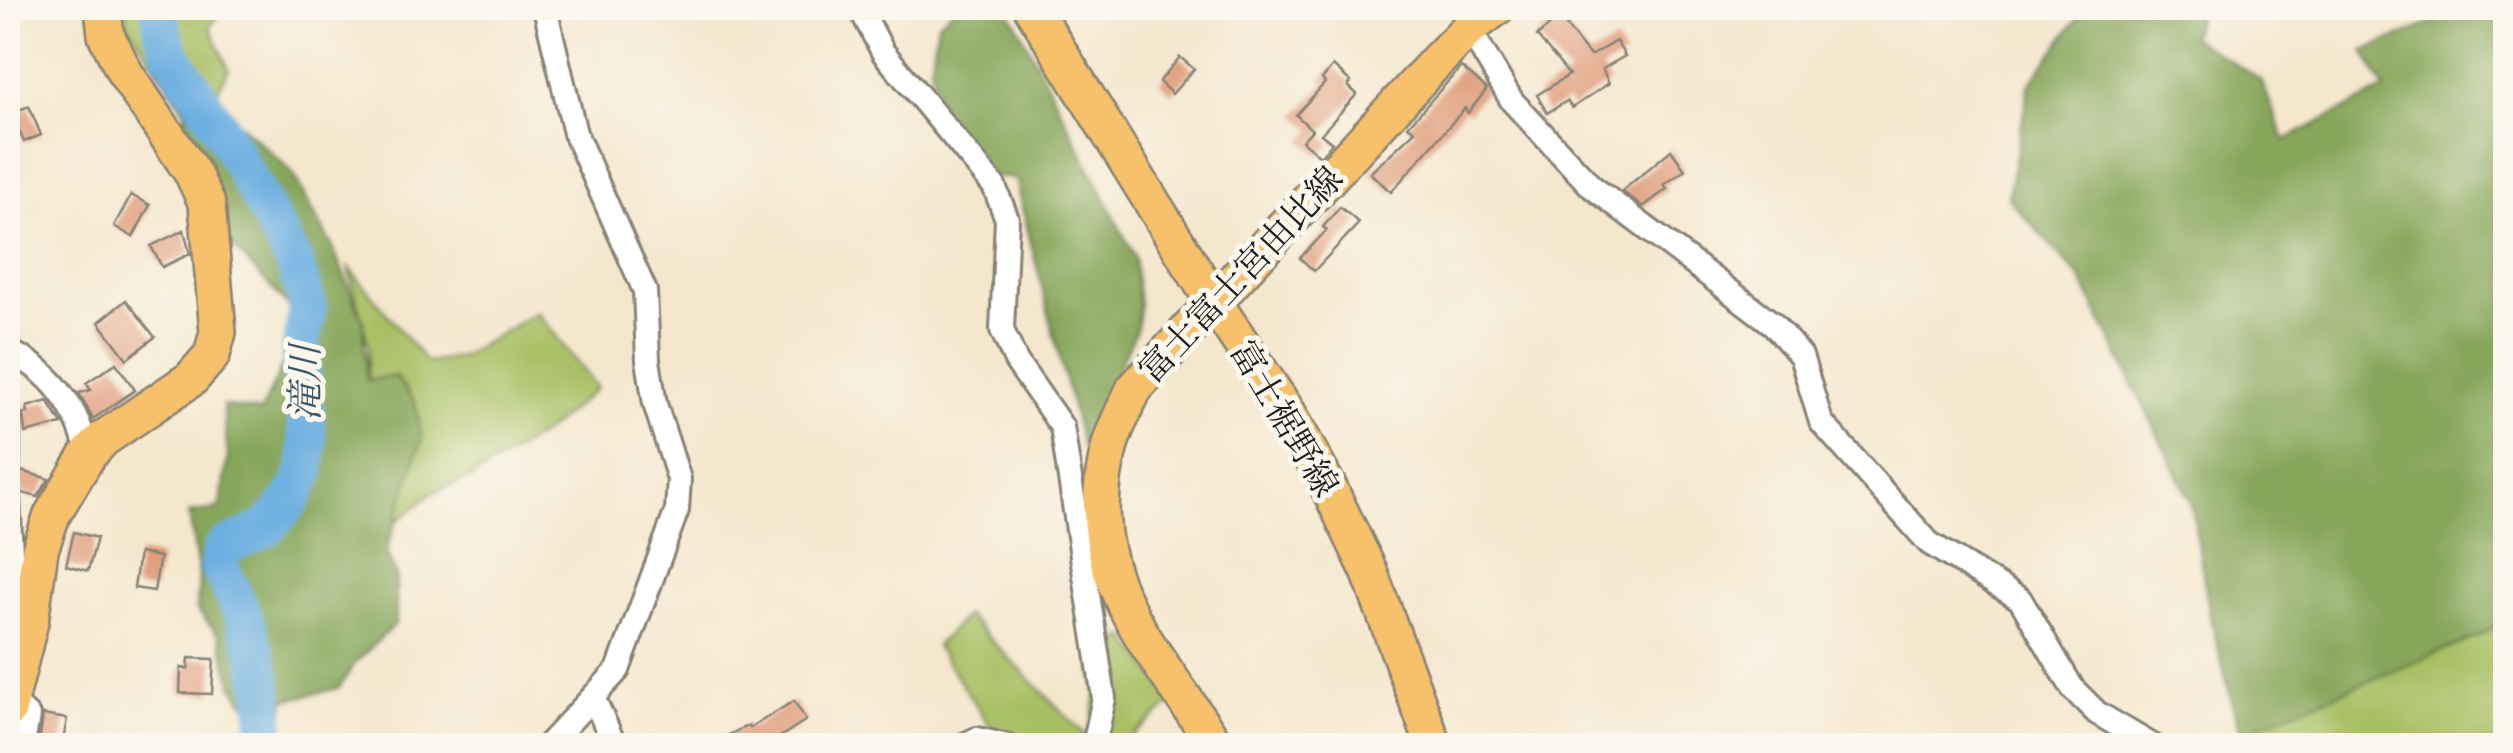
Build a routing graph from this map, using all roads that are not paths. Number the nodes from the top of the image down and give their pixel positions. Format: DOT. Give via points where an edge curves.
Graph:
graph roads {
  1 [pos="103,8"];
  2 [pos="545,8"];
  3 [pos="860,8"];
  4 [pos="1032,8"];
  5 [pos="1475,17"];
  6 [pos="1214,304"];
  7 [pos="8,352"];
  8 [pos="8,412"];
  9 [pos="88,455"];
  10 [pos="8,464"];
  11 [pos="8,497"];
  12 [pos="21,666"];
  13 [pos="594,697"];
  14 [pos="9,705"];
  15 [pos="24,746"];
  16 [pos="546,746"];
  17 [pos="616,746"];
  18 [pos="962,746"];
  19 [pos="1007,746"];
  20 [pos="1094,746"];
  21 [pos="1216,746"];
  22 [pos="1434,746"];
  23 [pos="2153,746"];
  1 -- 9 [label="main road" via="106,35 125,73 207,204 218,332 212,355 191,379"];
  2 -- 13 [label="street" via="575,133 645,291 655,404 679,478 677,510 627,648"];
  3 -- 20 [label="street" via="883,52 994,186 1007,219 1002,330 1062,427 1104,698"];
  4 -- 6 [label="main road, 富士裾野線"];
  5 -- 6 [label="main road, 富士富士宮由比線"];
  5 -- 23 [label="street" via="1512,101 1590,186 1773,324 1801,356 1821,422 1929,544 2020,599 2073,689 2097,713"];
  6 -- 21 [label="main road, 富士富士宮由比線" via="1134,389 1110,443 1101,494 1110,576"];
  6 -- 22 [label="main road, 富士裾野線" via="1328,486 1370,571"];
  7 -- 9 [label="street" via="34,363 64,396"];
  8 -- 10 [label="street"];
  9 -- 12 [label="main road" via="52,515 40,550"];
  11 -- 12 [label="street"];
  12 -- 14 [label="main road"];
  13 -- 16 [label="street"];
  13 -- 17 [label="street"];
  14 -- 15 [label="street" via="28,716"];
  18 -- 19 [label="street" via="977,738"];
}
